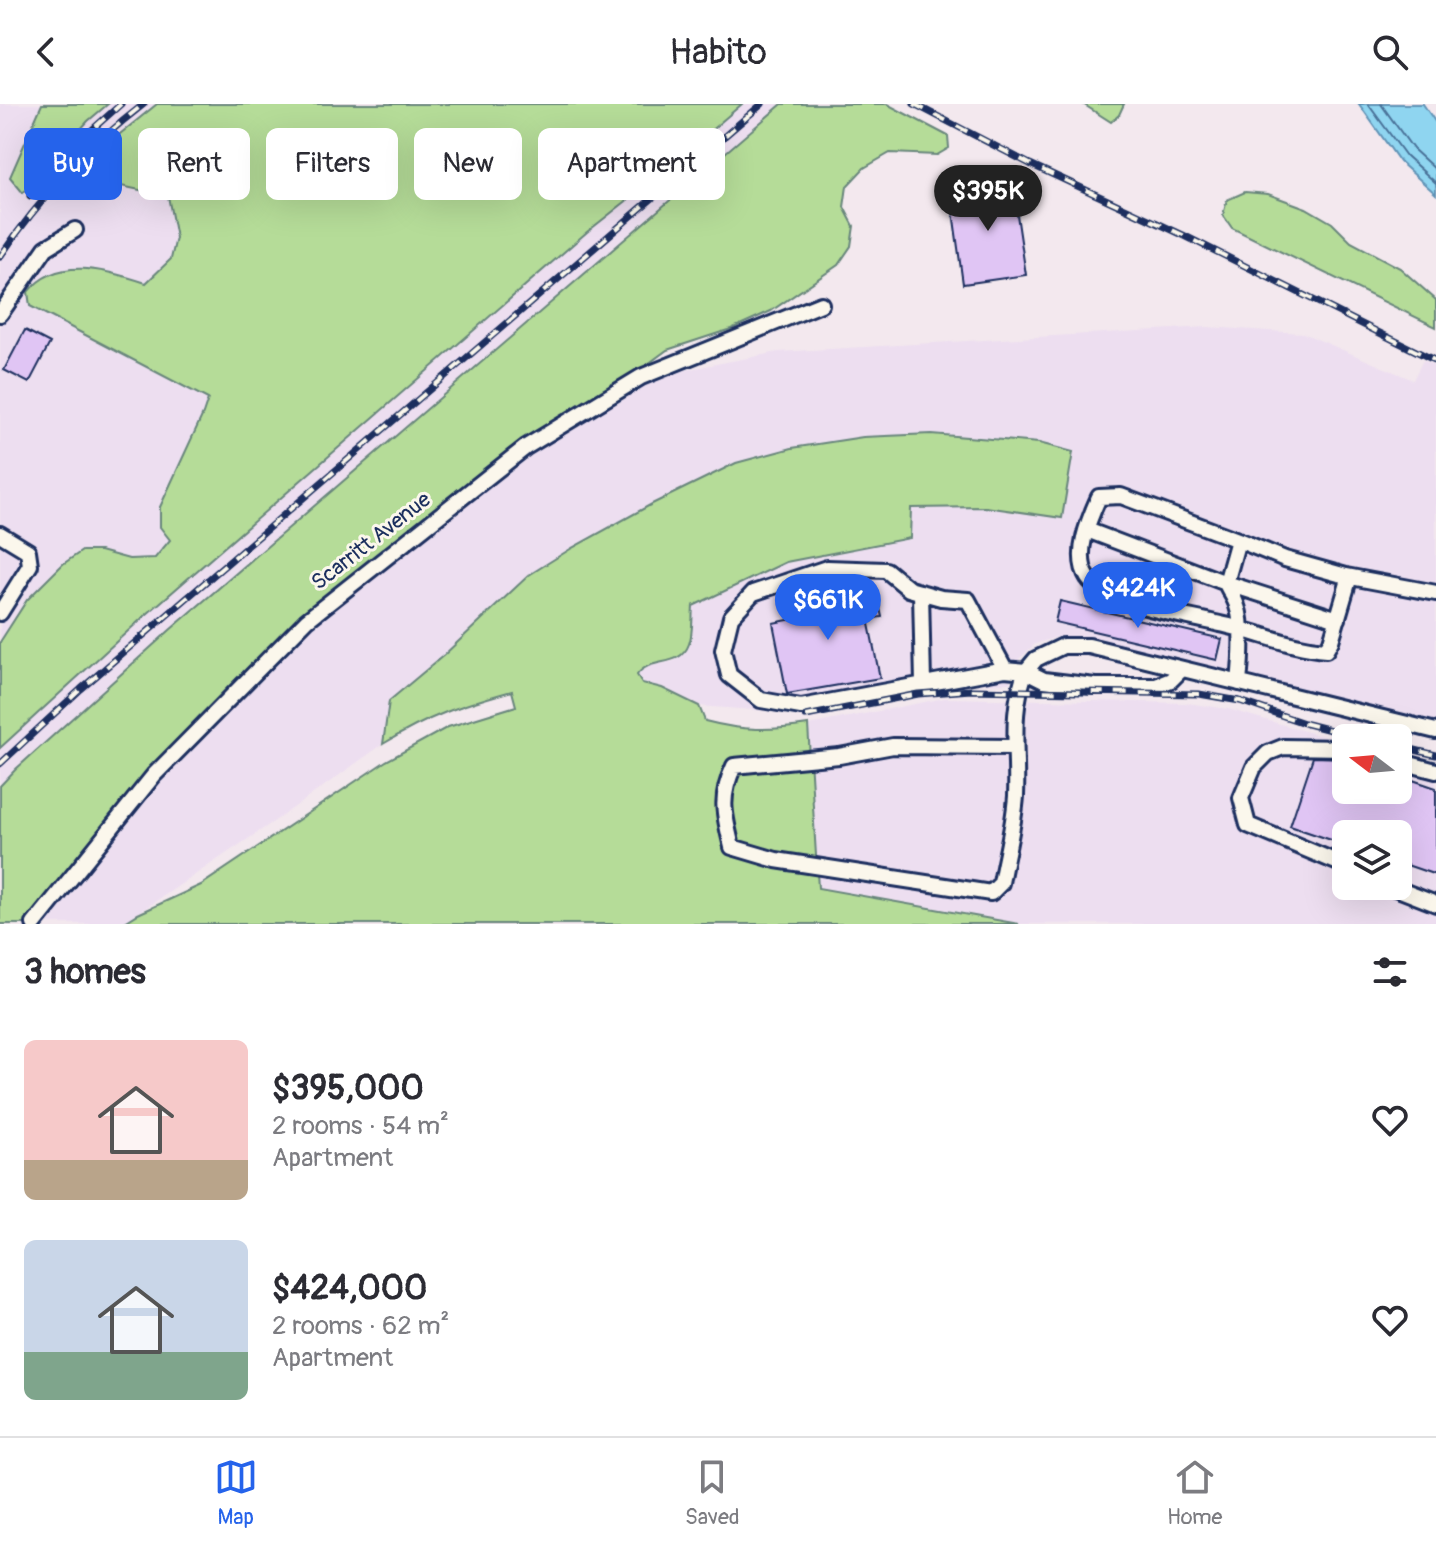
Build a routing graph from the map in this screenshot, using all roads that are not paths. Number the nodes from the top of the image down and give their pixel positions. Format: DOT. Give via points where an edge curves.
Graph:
graph roads {
  1 [pos="75,230"];
  2 [pos="821,304"];
  3 [pos="0,314"];
  4 [pos="1087,530"];
  5 [pos="0,534"];
  6 [pos="1238,540"];
  7 [pos="1346,576"];
  8 [pos="1226,583"];
  9 [pos="921,592"];
  10 [pos="1436,593"];
  11 [pos="3,602"];
  12 [pos="1338,619"];
  13 [pos="1239,629"];
  14 [pos="1005,669"];
  15 [pos="1182,669"];
  16 [pos="1026,671"];
  17 [pos="1239,683"];
  18 [pos="923,684"];
  19 [pos="1436,731"];
  20 [pos="1015,747"];
  21 [pos="1332,748"];
  22 [pos="1412,765"];
  23 [pos="1436,771"];
  24 [pos="1332,860"];
  25 [pos="1412,895"];
  26 [pos="1436,904"];
  27 [pos="34,924"];
  1 -- 3 [label="street" via="46,248"];
  2 -- 27 [label="street, Scarritt Avenue" via="641,377 514,457 307,620 154,775"];
  4 -- 6 [label="street" via="1099,497 1121,496"];
  4 -- 8 [label="street"];
  4 -- 13 [label="street" via="1082,567 1103,590 1116,598"];
  5 -- 11 [label="street" via="28,551 30,565"];
  6 -- 7 [label="street"];
  6 -- 8 [label="street"];
  7 -- 10 [label="street"];
  7 -- 12 [label="street"];
  8 -- 12 [label="street"];
  8 -- 13 [label="street" via="1238,608"];
  9 -- 14 [label="street" via="968,600"];
  9 -- 18 [label="street"];
  9 -- 18 [label="street" via="886,570 827,568 753,593 731,617 723,650 729,675 761,700 774,703 801,707"];
  12 -- 13 [label="street" via="1326,650"];
  13 -- 17 [label="street"];
  14 -- 16 [label="street"];
  14 -- 18 [label="street"];
  15 -- 16 [label="street" via="1156,686 1095,686 1044,680"];
  15 -- 16 [label="street" via="1089,646 1063,646 1036,659"];
  15 -- 17 [label="street"];
  16 -- 20 [label="street" via="1015,708"];
  17 -- 19 [label="street"];
  20 -- 20 [label="street" via="1013,812 1001,883 991,893 776,860 732,847 723,788 734,766 893,746"];
  21 -- 24 [label="street" via="1283,747 1268,753 1254,767 1241,798 1248,825"];
  22 -- 23 [label="street"];
  25 -- 26 [label="street"];
}
